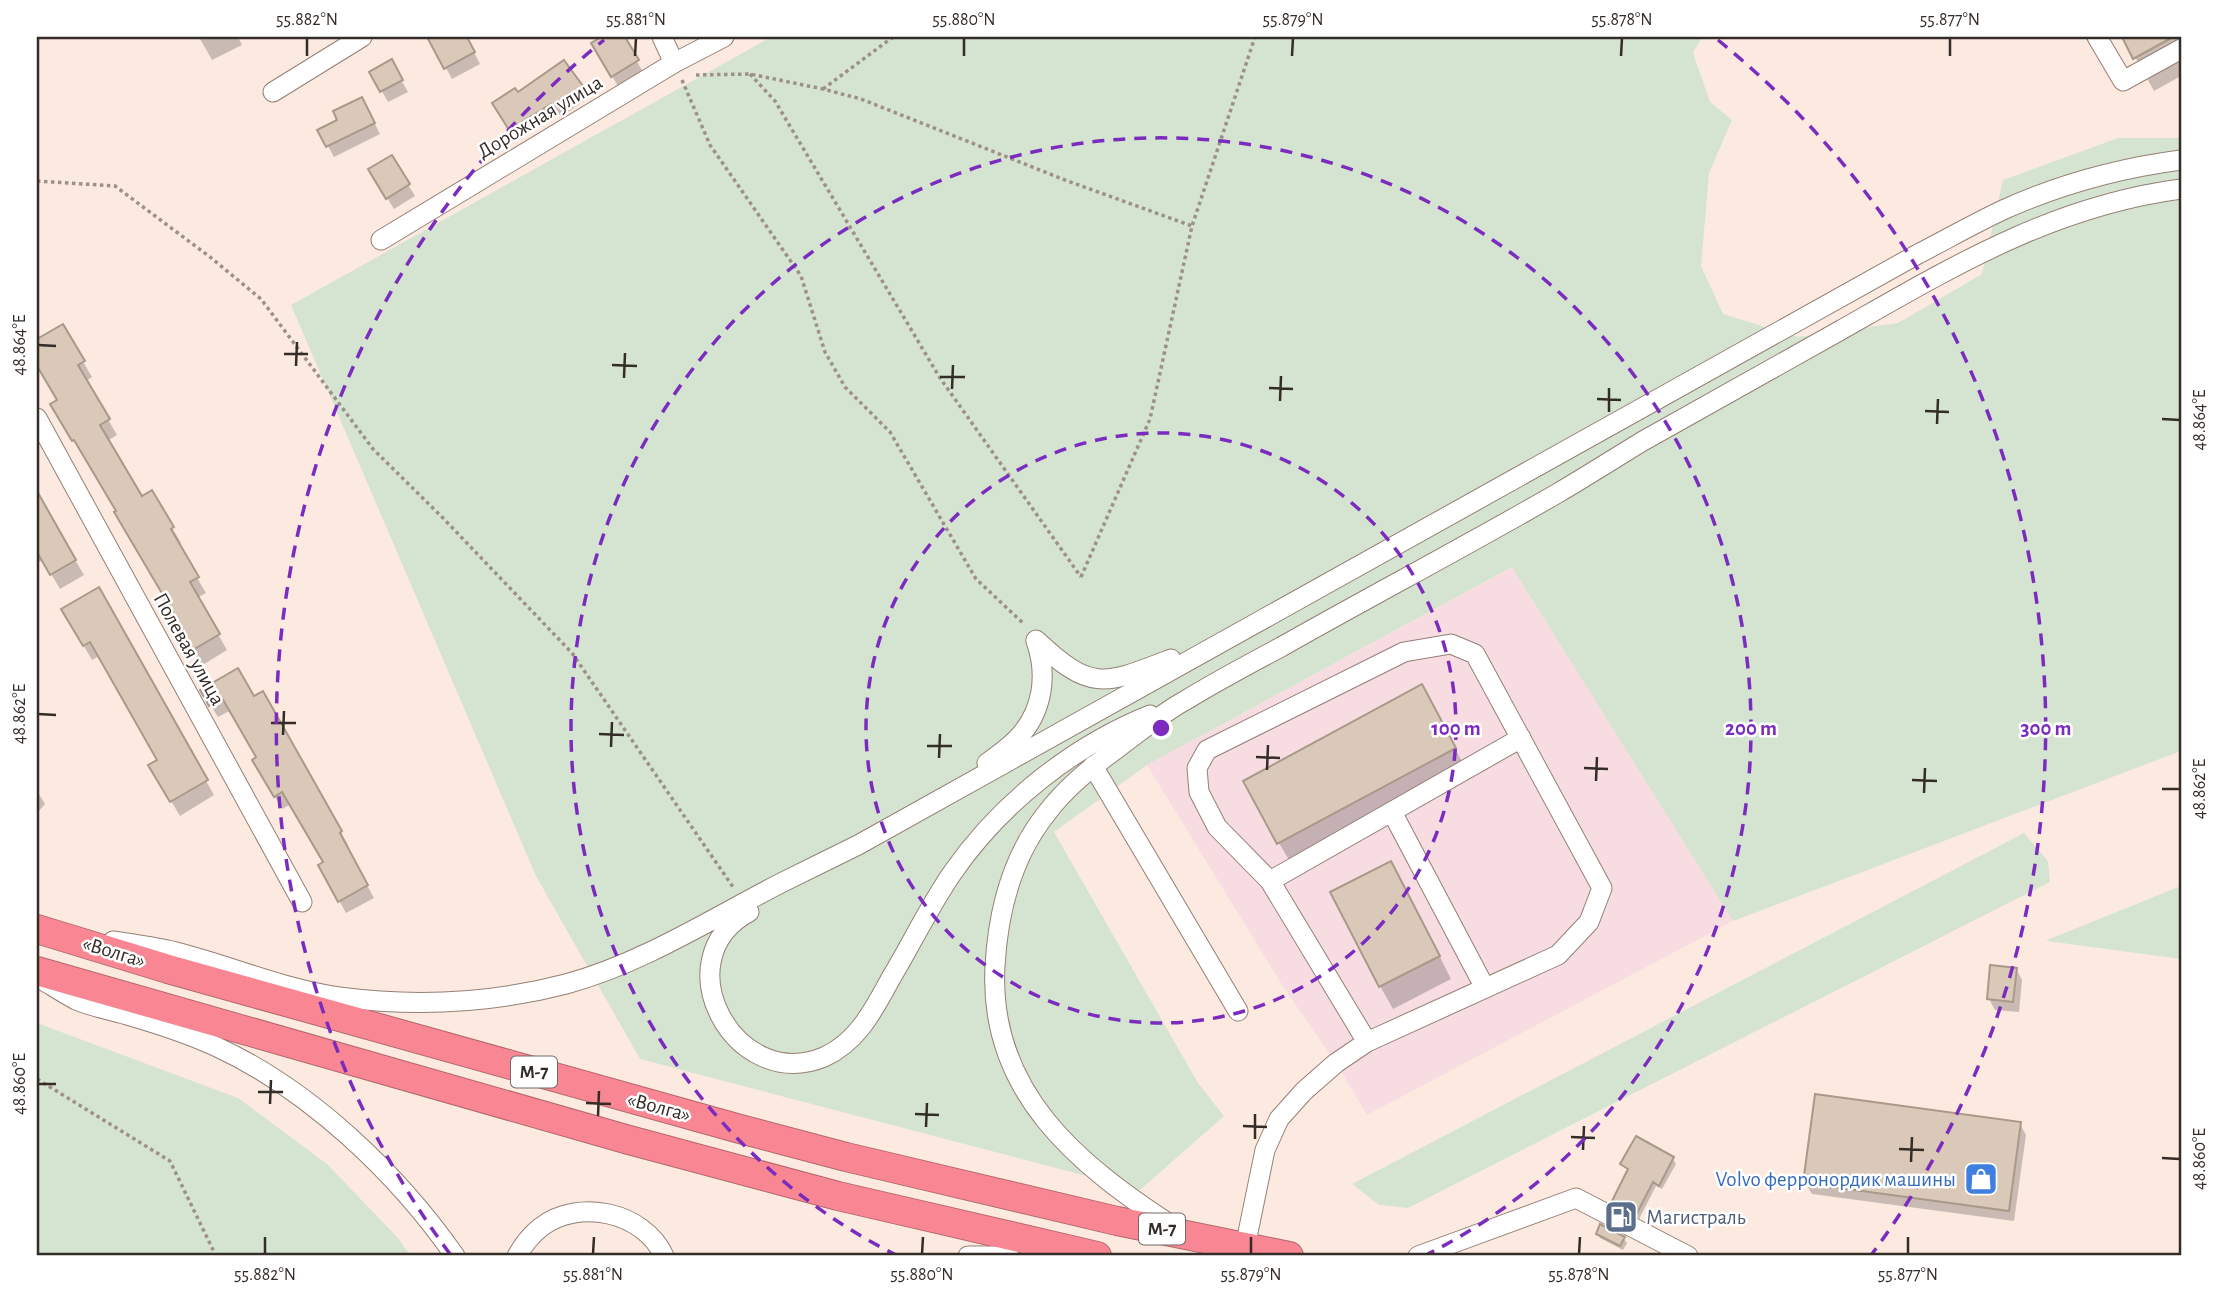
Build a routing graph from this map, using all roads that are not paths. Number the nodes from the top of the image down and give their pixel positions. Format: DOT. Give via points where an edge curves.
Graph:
graph roads {
  1 [pos="362,37"];
  2 [pos="662,37"];
  3 [pos="724,37"];
  4 [pos="2097,37"];
  5 [pos="2181,49"];
  6 [pos="677,69"];
  7 [pos="273,92"];
  8 [pos="2181,160"];
  9 [pos="2181,189"];
  10 [pos="381,240"];
  11 [pos="37,418"];
  12 [pos="1243,631"];
  13 [pos="1182,701"];
  14 [pos="1521,738"];
  15 [pos="1093,765"];
  16 [pos="947,796"];
  17 [pos="1392,812"];
  18 [pos="858,845"];
  19 [pos="1269,881"];
  20 [pos="302,902"];
  21 [pos="37,928"];
  22 [pos="37,971"];
  23 [pos="37,977"];
  24 [pos="1485,988"];
  25 [pos="1238,1011"];
  26 [pos="1367,1042"];
  27 [pos="1184,1234"];
  28 [pos="1245,1247"];
  29 [pos="455,1256"];
  30 [pos="517,1256"];
  31 [pos="664,1256"];
  32 [pos="968,1256"];
  33 [pos="1009,1256"];
  34 [pos="1097,1256"];
  35 [pos="1289,1256"];
  36 [pos="1418,1256"];
  37 [pos="1688,1256"];
  1 -- 7 [label="street"];
  2 -- 6 [label="street"];
  3 -- 6 [label="street, Дорожная улица"];
  4 -- 5 [label="street" via="2123,81"];
  6 -- 10 [label="street, Дорожная улица"];
  8 -- 12 [label="street" via="2084,179 2003,210"];
  9 -- 13 [label="street" via="2093,207 2002,243"];
  11 -- 20 [label="street, Полевая улица"];
  12 -- 16 [label="street"];
  12 -- 16 [label="street" via="1108,680 1073,672 1036,640 1043,680 1031,721 1017,739"];
  13 -- 15 [label="street"];
  13 -- 18 [label="street" via="1116,729 1050,772 1008,808 952,873 866,1022 845,1045 822,1058 800,1062 760,1056 725,1026 713,1001 712,955 722,934 741,916"];
  14 -- 17 [label="street"];
  14 -- 19 [label="street" via="1475,654 1451,643 1404,652 1207,750 1196,768 1199,792 1217,827"];
  14 -- 24 [label="street" via="1602,888 1589,922 1558,955"];
  15 -- 25 [label="street"];
  15 -- 27 [label="street" via="1042,817 1003,900 994,989 998,1024 1021,1086 1060,1139 1137,1203"];
  16 -- 18 [label="street"];
  17 -- 19 [label="street"];
  17 -- 24 [label="street"];
  18 -- 21 [label="street" via="644,954 532,992 463,1001 371,1000 313,992 175,952"];
  19 -- 26 [label="street"];
  21 -- 27 [label="highway, «Волга» / М-7" via="740,1129"];
  22 -- 34 [label="highway, «Волга» / М-7" via="629,1140 838,1196"];
  23 -- 29 [label="street" via="78,1000 218,1048 278,1082 372,1157"];
  24 -- 26 [label="street"];
  26 -- 28 [label="street" via="1304,1091 1279,1119 1265,1150"];
  27 -- 28 [label="highway, «Волга» / М-7"];
  28 -- 35 [label="highway, «Волга» / М-7"];
  30 -- 31 [label="street" via="542,1226 578,1212 594,1212 633,1223 649,1234"];
  32 -- 33 [label="street"];
  36 -- 37 [label="street" via="1576,1198"];
}
